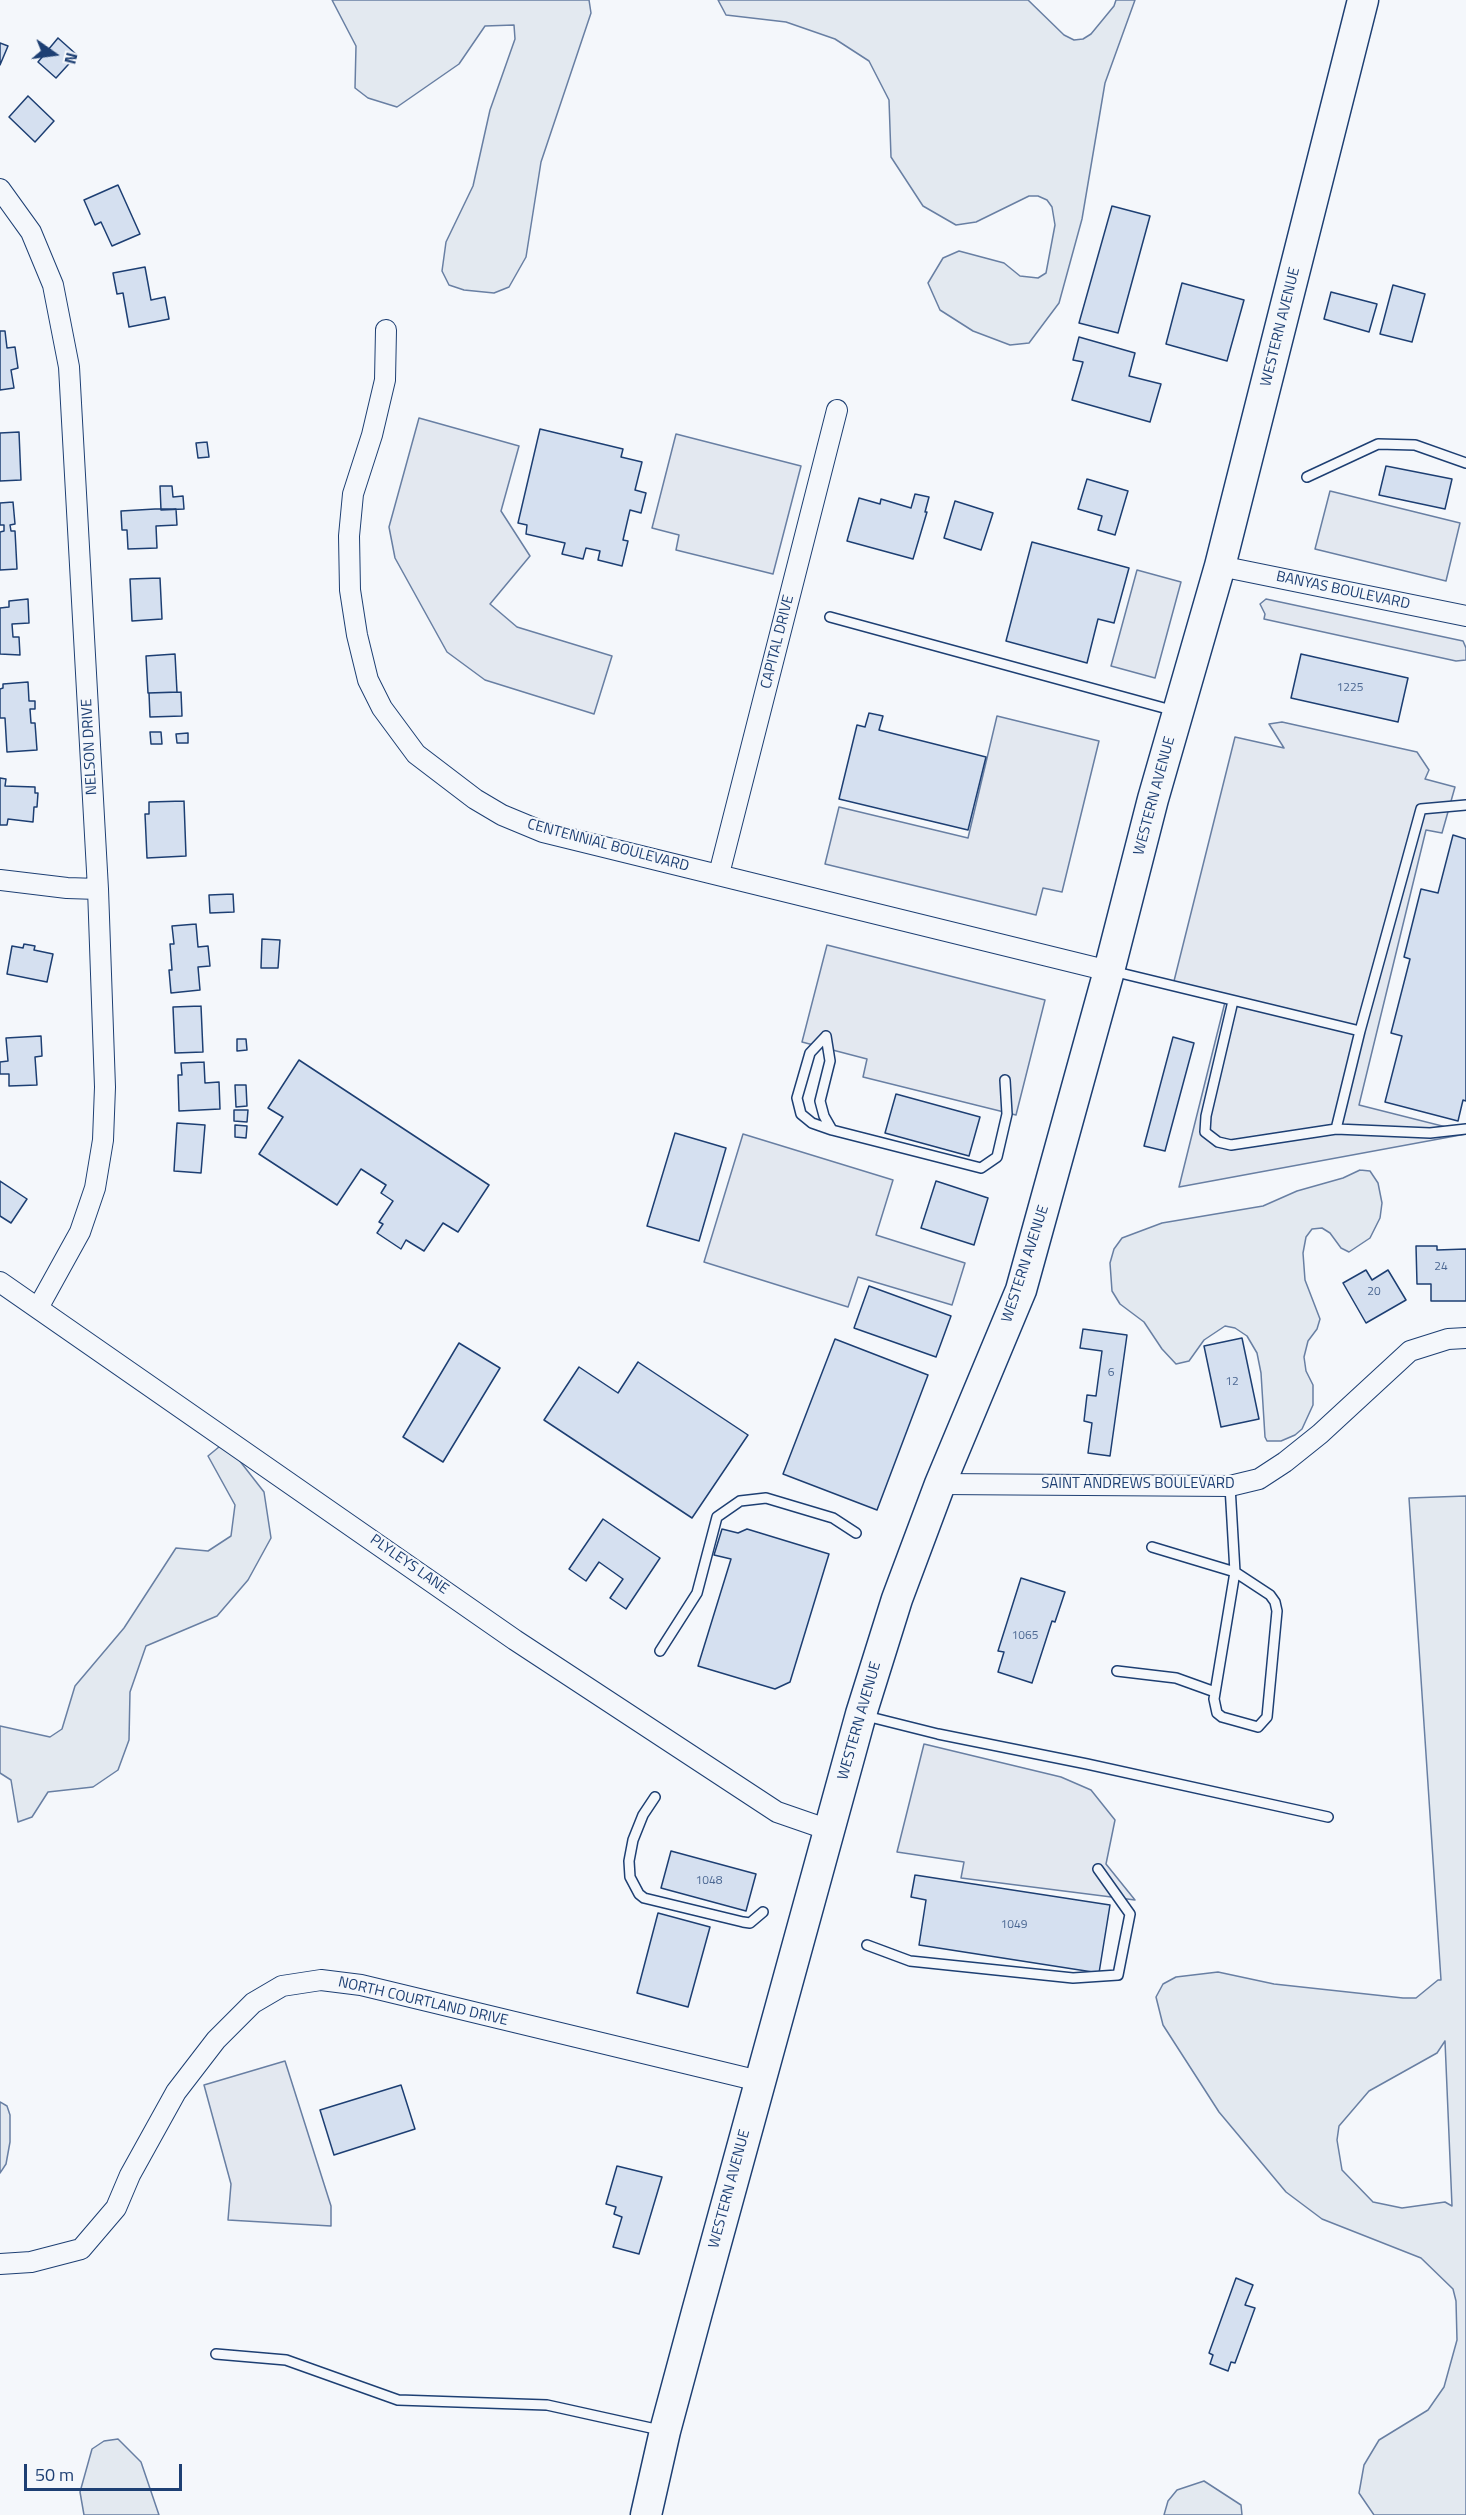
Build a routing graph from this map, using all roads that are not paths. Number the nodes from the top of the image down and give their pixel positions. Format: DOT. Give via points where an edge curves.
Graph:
graph roads {
  1 [pos="1363,0"];
  2 [pos="0,189"];
  3 [pos="386,330"];
  4 [pos="837,410"];
  5 [pos="1466,463"];
  6 [pos="1307,477"];
  7 [pos="1220,566"];
  8 [pos="830,616"];
  9 [pos="1466,616"];
  10 [pos="1178,711"];
  11 [pos="1465,802"];
  12 [pos="719,874"];
  13 [pos="0,880"];
  14 [pos="98,889"];
  15 [pos="1109,971"];
  16 [pos="1233,1001"];
  17 [pos="1360,1031"];
  18 [pos="1005,1080"];
  19 [pos="1336,1129"];
  20 [pos="1466,1129"];
  21 [pos="832,1130"];
  22 [pos="0,1282"];
  23 [pos="38,1308"];
  24 [pos="1466,1338"];
  25 [pos="940,1484"];
  26 [pos="1230,1485"];
  27 [pos="856,1533"];
  28 [pos="1152,1547"];
  29 [pos="1235,1572"];
  30 [pos="660,1651"];
  31 [pos="1117,1671"];
  32 [pos="1215,1692"];
  33 [pos="861,1714"];
  34 [pos="655,1797"];
  35 [pos="1328,1817"];
  36 [pos="829,1830"];
  37 [pos="1098,1869"];
  38 [pos="763,1912"];
  39 [pos="867,1945"];
  40 [pos="759,2081"];
  41 [pos="0,2264"];
  42 [pos="216,2354"];
  43 [pos="665,2431"];
  44 [pos="646,2515"];
  1 -- 7 [label="main road, WESTERN AVENUE"];
  2 -- 14 [label="street, NELSON DRIVE" via="31,232 53,285 69,366"];
  3 -- 12 [label="street, CENTENNIAL BOULEVARD" via="385,380 353,494 349,537 350,590 357,635 368,680 382,708 416,754 502,815 543,832"];
  4 -- 12 [label="street, CAPITAL DRIVE"];
  5 -- 6 [label="lane" via="1415,445 1378,444"];
  7 -- 9 [label="street, BANYAS BOULEVARD"];
  7 -- 10 [label="main road, WESTERN AVENUE"];
  8 -- 10 [label="lane"];
  10 -- 15 [label="main road, WESTERN AVENUE"];
  11 -- 17 [label="lane" via="1422,809"];
  12 -- 15 [label="street, CENTENNIAL BOULEVARD"];
  13 -- 14 [label="street"];
  14 -- 23 [label="street, NELSON DRIVE" via="105,1087 103,1140 95,1188 80,1232"];
  15 -- 16 [label="lane"];
  15 -- 25 [label="main road, WESTERN AVENUE" via="1021,1290"];
  16 -- 17 [label="lane"];
  16 -- 19 [label="lane" via="1205,1132 1218,1142 1231,1145"];
  17 -- 19 [label="lane"];
  18 -- 21 [label="lane" via="1007,1114 996,1156 981,1168"];
  19 -- 20 [label="lane" via="1430,1133"];
  21 -- 21 [label="lane" via="812,1123 801,1113 797,1098 810,1053 826,1036 830,1061 820,1101"];
  22 -- 23 [label="street, PLYLEYS LANE"];
  23 -- 36 [label="street, PLYLEYS LANE" via="514,1640 777,1812"];
  24 -- 26 [label="street, SAINT ANDREWS BOULEVARD" via="1448,1339 1410,1351 1286,1462 1259,1479"];
  25 -- 26 [label="street, SAINT ANDREWS BOULEVARD"];
  25 -- 33 [label="main road, WESTERN AVENUE" via="897,1599"];
  26 -- 29 [label="lane"];
  27 -- 30 [label="lane" via="832,1518 766,1498 740,1501 717,1517 697,1593"];
  28 -- 29 [label="lane"];
  29 -- 32 [label="lane"];
  29 -- 32 [label="lane" via="1270,1595 1277,1611 1267,1718 1258,1726 1222,1716 1216,1707"];
  31 -- 32 [label="lane" via="1176,1678"];
  33 -- 35 [label="lane"];
  33 -- 36 [label="main road, WESTERN AVENUE"];
  34 -- 38 [label="lane" via="633,1840 629,1861 630,1877 639,1894 743,1922 750,1923"];
  36 -- 40 [label="main road, WESTERN AVENUE"];
  37 -- 39 [label="lane" via="1130,1914 1118,1976 1072,1978 910,1961"];
  40 -- 41 [label="street, NORTH COURTLAND DRIVE" via="361,1985 321,1980 282,1986 254,2003 216,2040 176,2092 116,2208 81,2249 32,2262"];
  40 -- 43 [label="main road, WESTERN AVENUE"];
  42 -- 43 [label="lane" via="286,2360 398,2400 547,2405"];
  43 -- 44 [label="main road, WESTERN AVENUE"];
}
